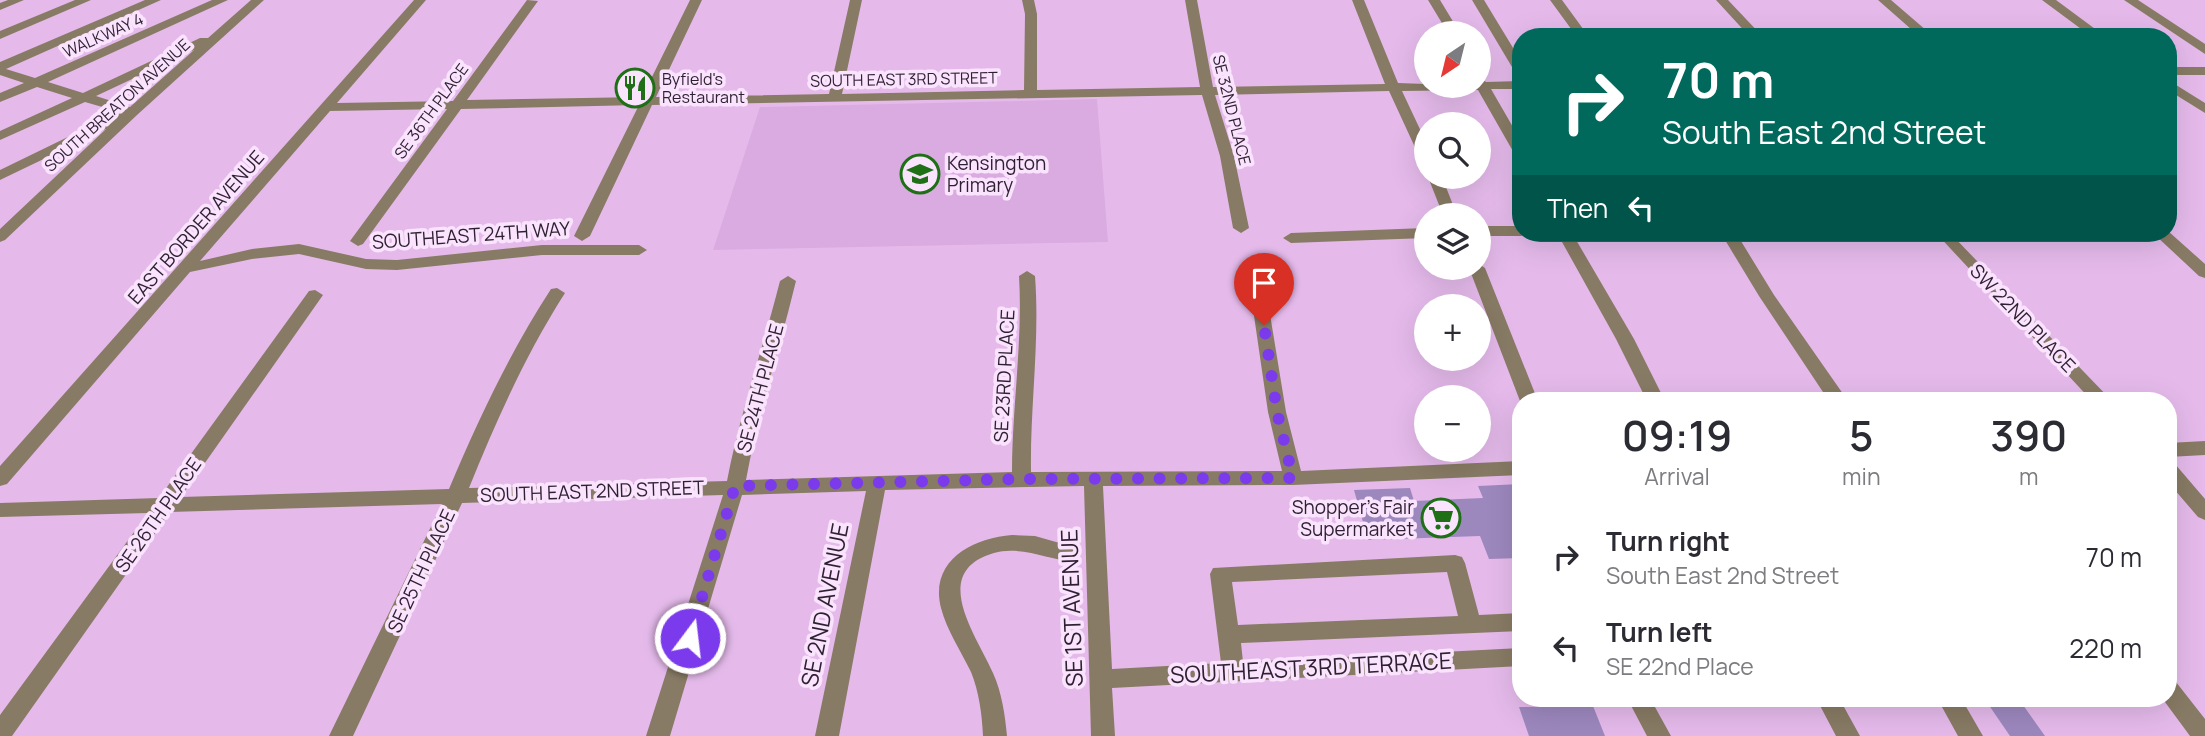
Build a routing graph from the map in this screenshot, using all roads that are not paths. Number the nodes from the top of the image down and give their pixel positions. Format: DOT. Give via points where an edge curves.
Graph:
graph roads {
  1 [pos="18,0"];
  2 [pos="85,0"];
  3 [pos="155,0"];
  4 [pos="222,0"];
  5 [pos="258,0"];
  6 [pos="420,0"];
  7 [pos="696,0"];
  8 [pos="856,0"];
  9 [pos="1028,0"];
  10 [pos="1191,0"];
  11 [pos="1358,0"];
  12 [pos="1434,0"];
  13 [pos="1478,0"];
  14 [pos="1556,0"];
  15 [pos="1722,0"];
  16 [pos="1884,0"];
  17 [pos="2048,0"];
  18 [pos="2130,0"];
  19 [pos="532,1"];
  20 [pos="0,7"];
  21 [pos="1447,21"];
  22 [pos="1576,28"];
  23 [pos="1748,28"];
  24 [pos="1917,28"];
  25 [pos="2087,28"];
  26 [pos="2172,28"];
  27 [pos="226,30"];
  28 [pos="2177,31"];
  29 [pos="0,35"];
  30 [pos="2205,50"];
  31 [pos="1512,57"];
  32 [pos="0,69"];
  33 [pos="2177,71"];
  34 [pos="2205,71"];
  35 [pos="35,82"];
  36 [pos="1491,84"];
  37 [pos="1512,85"];
  38 [pos="1414,86"];
  39 [pos="1393,87"];
  40 [pos="2177,89"];
  41 [pos="1207,90"];
  42 [pos="1031,94"];
  43 [pos="83,97"];
  44 [pos="0,98"];
  45 [pos="835,98"];
  46 [pos="1490,98"];
  47 [pos="647,100"];
  48 [pos="459,104"];
  49 [pos="327,107"];
  50 [pos="2205,109"];
  51 [pos="132,112"];
  52 [pos="1414,131"];
  53 [pos="0,136"];
  54 [pos="1512,137"];
  55 [pos="0,176"];
  56 [pos="27,212"];
  57 [pos="0,225"];
  58 [pos="1241,228"];
  59 [pos="1491,231"];
  60 [pos="1512,231"];
  61 [pos="1414,233"];
  62 [pos="582,236"];
  63 [pos="0,237"];
  64 [pos="1291,238"];
  65 [pos="358,241"];
  66 [pos="1569,242"];
  67 [pos="1734,242"];
  68 [pos="1951,242"];
  69 [pos="2171,242"];
  70 [pos="639,250"];
  71 [pos="184,269"];
  72 [pos="2205,273"];
  73 [pos="1027,276"];
  74 [pos="1482,280"];
  75 [pos="788,281"];
  76 [pos="1246,283"];
  77 [pos="556,293"];
  78 [pos="315,295"];
  79 [pos="1526,392"];
  80 [pos="1652,392"];
  81 [pos="1833,392"];
  82 [pos="2094,392"];
  83 [pos="2205,448"];
  84 [pos="2177,450"];
  85 [pos="1512,468"];
  86 [pos="1093,478"];
  87 [pos="1293,478"];
  88 [pos="0,479"];
  89 [pos="1022,479"];
  90 [pos="2177,479"];
  91 [pos="877,484"];
  92 [pos="735,486"];
  93 [pos="456,496"];
  94 [pos="168,503"];
  95 [pos="0,510"];
  96 [pos="2205,512"];
  97 [pos="1070,554"];
  98 [pos="1512,623"];
  99 [pos="1471,626"];
  100 [pos="1228,634"];
  101 [pos="1512,657"];
  102 [pos="1233,672"];
  103 [pos="1101,679"];
  104 [pos="2177,701"];
  105 [pos="1643,707"];
  106 [pos="1832,707"];
  107 [pos="1953,707"];
  108 [pos="0,734"];
  109 [pos="341,736"];
  110 [pos="658,736"];
  111 [pos="827,736"];
  112 [pos="995,736"];
  113 [pos="1103,736"];
  114 [pos="1659,736"];
  115 [pos="1848,736"];
  116 [pos="1971,736"];
  117 [pos="2204,736"];
  1 -- 20 [label="street"];
  2 -- 29 [label="street"];
  3 -- 32 [label="street"];
  4 -- 35 [label="street, WALKWAY 4"];
  5 -- 27 [label="street, SOUTH BREATON AVENUE"];
  6 -- 49 [label="street, EAST BORDER AVENUE"];
  7 -- 47 [label="street"];
  8 -- 45 [label="street"];
  9 -- 42 [label="street"];
  10 -- 41 [label="street, SE 32ND PLACE"];
  11 -- 39 [label="street"];
  12 -- 21 [label="street"];
  13 -- 31 [label="street"];
  14 -- 22 [label="street"];
  15 -- 23 [label="street"];
  16 -- 24 [label="street"];
  17 -- 25 [label="street"];
  18 -- 26 [label="street"];
  19 -- 48 [label="street, SE 36TH PLACE"];
  27 -- 43 [label="street"];
  27 -- 51 [label="street, SOUTH BREATON AVENUE"];
  28 -- 30 [label="street"];
  32 -- 35 [label="street"];
  33 -- 34 [label="street"];
  35 -- 43 [label="street"];
  35 -- 44 [label="street, WALKWAY 4"];
  36 -- 37 [label="street, SOUTH EAST 3RD STREET"];
  38 -- 39 [label="street, SOUTH EAST 3RD STREET"];
  39 -- 41 [label="street, SOUTH EAST 3RD STREET"];
  39 -- 52 [label="street"];
  40 -- 50 [label="street"];
  41 -- 42 [label="street, SOUTH EAST 3RD STREET"];
  41 -- 58 [label="street, SE 32ND PLACE" via="1227,156"];
  42 -- 45 [label="street, SOUTH EAST 3RD STREET"];
  43 -- 51 [label="street"];
  43 -- 53 [label="street"];
  45 -- 47 [label="street, SOUTH EAST 3RD STREET"];
  46 -- 54 [label="street"];
  47 -- 48 [label="street, SOUTH EAST 3RD STREET"];
  47 -- 62 [label="street"];
  48 -- 49 [label="street, SOUTH EAST 3RD STREET"];
  48 -- 65 [label="street, SE 36TH PLACE"];
  49 -- 71 [label="street, EAST BORDER AVENUE"];
  51 -- 55 [label="street"];
  51 -- 56 [label="street, SOUTH BREATON AVENUE"];
  56 -- 57 [label="street"];
  56 -- 63 [label="street, SOUTH BREATON AVENUE"];
  59 -- 60 [label="street"];
  61 -- 64 [label="street"];
  66 -- 80 [label="street"];
  67 -- 81 [label="street"];
  68 -- 82 [label="street, SW 22ND PLACE"];
  69 -- 72 [label="street"];
  70 -- 71 [label="street, SOUTHEAST 24TH WAY" via="541,250 397,265 366,264 299,249"];
  71 -- 88 [label="street, EAST BORDER AVENUE"];
  73 -- 89 [label="street, SE 23RD PLACE"];
  74 -- 79 [label="street"];
  75 -- 92 [label="street, SE 24TH PLACE" via="747,424"];
  76 -- 87 [label="street" via="1260,302 1277,412"];
  77 -- 93 [label="street, SE 25TH PLACE" via="483,430"];
  78 -- 94 [label="street, SE 26TH PLACE" via="211,436"];
  83 -- 84 [label="street"];
  85 -- 87 [label="street, SOUTH EAST 2ND STREET"];
  86 -- 87 [label="street, SOUTH EAST 2ND STREET"];
  86 -- 89 [label="street, SOUTH EAST 2ND STREET"];
  86 -- 103 [label="street, SE 1ST AVENUE"];
  89 -- 91 [label="street, SOUTH EAST 2ND STREET"];
  90 -- 96 [label="street"];
  91 -- 92 [label="street, SOUTH EAST 2ND STREET"];
  91 -- 111 [label="street, SE 2ND AVENUE"];
  92 -- 93 [label="street, SOUTH EAST 2ND STREET"];
  92 -- 110 [label="street, SE 24TH PLACE"];
  93 -- 94 [label="street, SOUTH EAST 2ND STREET"];
  93 -- 109 [label="street, SE 25TH PLACE"];
  94 -- 95 [label="street, SOUTH EAST 2ND STREET"];
  94 -- 108 [label="street, SE 26TH PLACE"];
  97 -- 112 [label="street" via="1035,543 1002,542 969,555 951,576 949,597 954,617 982,673"];
  98 -- 99 [label="street"];
  99 -- 100 [label="street"];
  99 -- 100 [label="street" via="1455,563 1220,574"];
  100 -- 102 [label="street"];
  101 -- 102 [label="street, SOUTHEAST 3RD TERRACE"];
  102 -- 103 [label="street, SOUTHEAST 3RD TERRACE"];
  103 -- 113 [label="street, SE 1ST AVENUE"];
  104 -- 117 [label="street"];
  105 -- 114 [label="street"];
  106 -- 115 [label="street"];
  107 -- 116 [label="street"];
}
